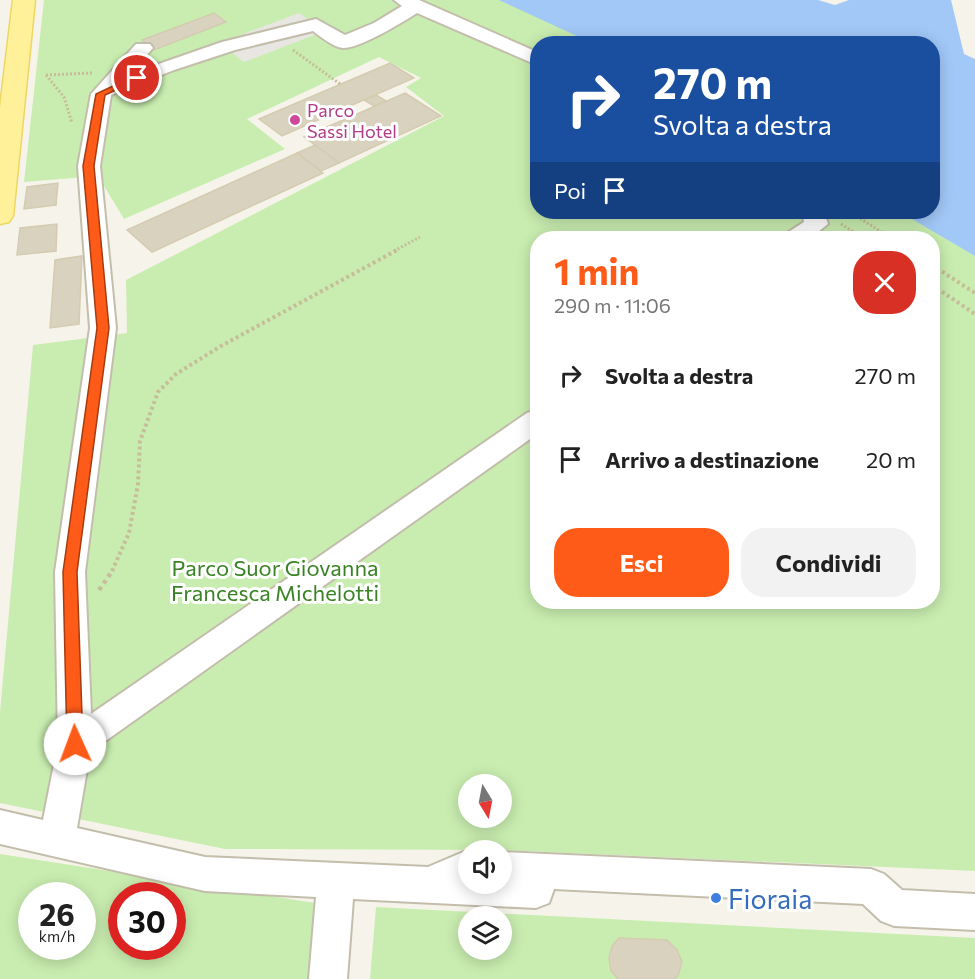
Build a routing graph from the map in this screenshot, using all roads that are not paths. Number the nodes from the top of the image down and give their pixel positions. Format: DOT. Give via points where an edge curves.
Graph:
graph roads {
  1 [pos="24,0"];
  2 [pos="409,3"];
  3 [pos="143,48"];
  4 [pos="530,56"];
  5 [pos="109,85"];
  6 [pos="0,216"];
  7 [pos="815,219"];
  8 [pos="806,231"];
  9 [pos="530,425"];
  10 [pos="75,744"];
  11 [pos="0,827"];
  12 [pos="57,840"];
  13 [pos="512,869"];
  14 [pos="458,872"];
  15 [pos="336,881"];
  16 [pos="430,885"];
  17 [pos="894,908"];
  18 [pos="975,912"];
  19 [pos="328,979"];
  1 -- 6 [label="main road"];
  2 -- 4 [label="street"];
  2 -- 5 [label="street" via="381,27 343,42 316,25 229,46"];
  3 -- 5 [label="street"];
  5 -- 10 [label="street" via="89,166 103,328 70,572"];
  7 -- 8 [label="street" via="816,224"];
  9 -- 10 [label="street"];
  10 -- 12 [label="street"];
  11 -- 12 [label="street"];
  12 -- 15 [label="street" via="205,874"];
  13 -- 17 [label="street" via="871,887"];
  14 -- 16 [label="street"];
  15 -- 16 [label="street"];
  15 -- 19 [label="street"];
  16 -- 17 [label="street"];
  17 -- 18 [label="street"];
}
